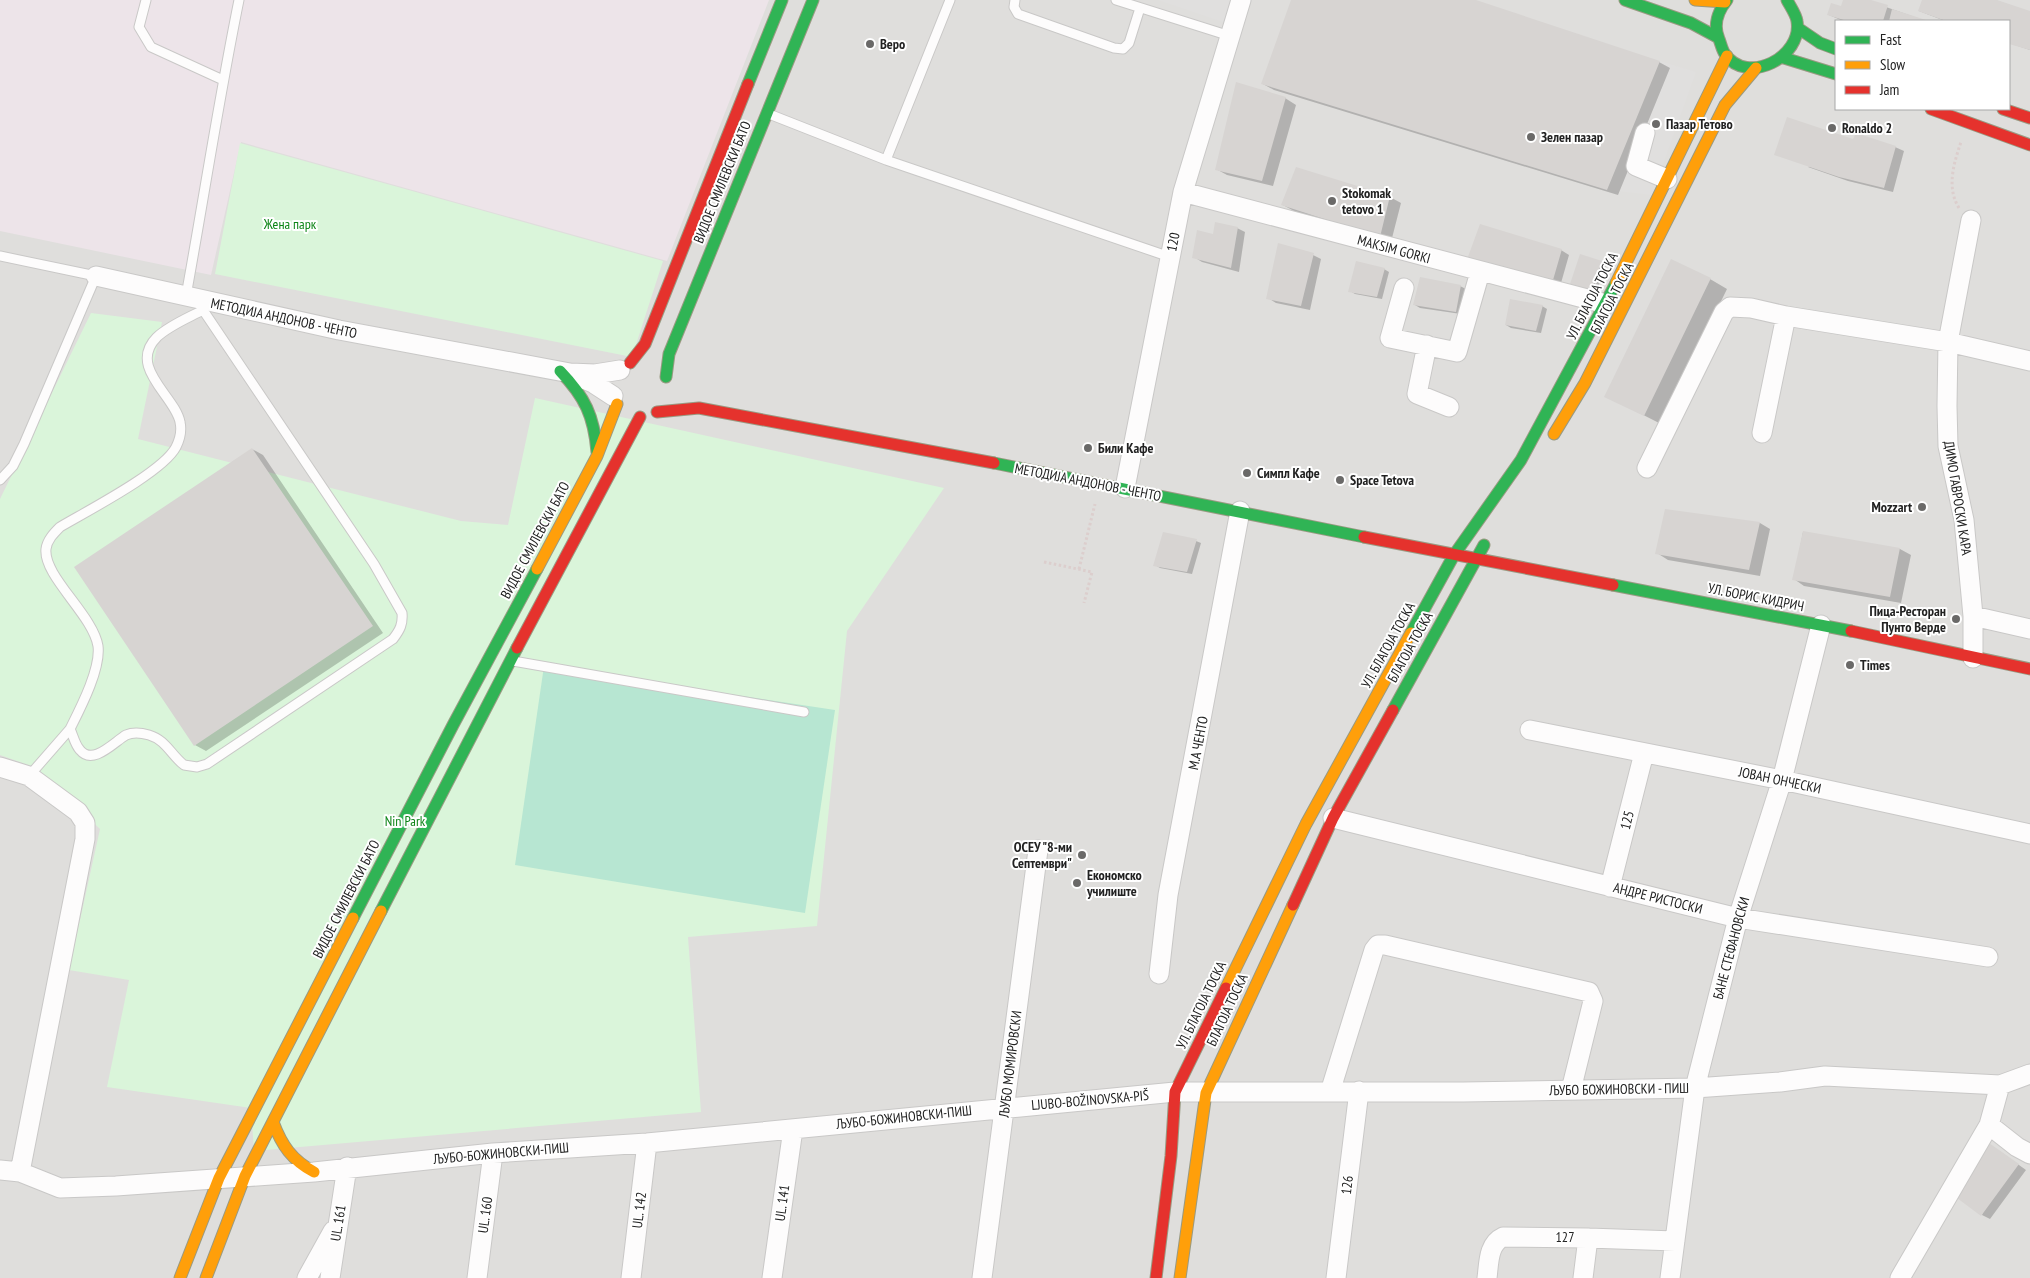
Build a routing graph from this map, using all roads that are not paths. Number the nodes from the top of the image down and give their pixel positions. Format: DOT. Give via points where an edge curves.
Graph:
graph roads {
  1 [pos="146,0"];
  2 [pos="239,0"];
  3 [pos="782,0"];
  4 [pos="813,0"];
  5 [pos="950,0"];
  6 [pos="1015,0"];
  7 [pos="1116,0"];
  8 [pos="1241,0"];
  9 [pos="1625,0"];
  10 [pos="1695,0"];
  11 [pos="1787,0"];
  12 [pos="1726,1"];
  13 [pos="1140,8"];
  14 [pos="1798,28"];
  15 [pos="1230,36"];
  16 [pos="1717,37"];
  17 [pos="1835,49"];
  18 [pos="1727,56"];
  19 [pos="1784,58"];
  20 [pos="1756,68"];
  21 [pos="1835,74"];
  22 [pos="223,80"];
  23 [pos="1934,110"];
  24 [pos="2006,110"];
  25 [pos="767,113"];
  26 [pos="2030,118"];
  27 [pos="1645,133"];
  28 [pos="2030,145"];
  29 [pos="886,160"];
  30 [pos="1668,179"];
  31 [pos="1183,192"];
  32 [pos="1971,220"];
  33 [pos="0,256"];
  34 [pos="1170,257"];
  35 [pos="1480,272"];
  36 [pos="96,276"];
  37 [pos="1404,288"];
  38 [pos="197,302"];
  39 [pos="1606,304"];
  40 [pos="1786,316"];
  41 [pos="1948,342"];
  42 [pos="1427,345"];
  43 [pos="2030,361"];
  44 [pos="625,366"];
  45 [pos="565,372"];
  46 [pos="666,378"];
  47 [pos="684,397"];
  48 [pos="1449,407"];
  49 [pos="699,408"];
  50 [pos="625,409"];
  51 [pos="657,412"];
  52 [pos="1762,432"];
  53 [pos="1546,446"];
  54 [pos="597,456"];
  55 [pos="1647,468"];
  56 [pos="0,480"];
  57 [pos="1125,488"];
  58 [pos="1240,512"];
  59 [pos="1491,534"];
  60 [pos="1454,555"];
  61 [pos="1475,559"];
  62 [pos="1973,616"];
  63 [pos="1821,625"];
  64 [pos="2030,629"];
  65 [pos="1973,658"];
  66 [pos="511,660"];
  67 [pos="2030,669"];
  68 [pos="804,712"];
  69 [pos="70,729"];
  70 [pos="1530,730"];
  71 [pos="1644,754"];
  72 [pos="0,767"];
  73 [pos="29,776"];
  74 [pos="1782,780"];
  75 [pos="1332,818"];
  76 [pos="2030,834"];
  77 [pos="1038,850"];
  78 [pos="1610,887"];
  79 [pos="1738,918"];
  80 [pos="1988,957"];
  81 [pos="1159,974"];
  82 [pos="2030,1074"];
  83 [pos="2000,1085"];
  84 [pos="1695,1088"];
  85 [pos="1571,1090"];
  86 [pos="1359,1091"];
  87 [pos="1175,1092"];
  88 [pos="1330,1092"];
  89 [pos="1206,1093"];
  90 [pos="1005,1107"];
  91 [pos="273,1122"];
  92 [pos="1990,1125"];
  93 [pos="792,1129"];
  94 [pos="647,1143"];
  95 [pos="494,1153"];
  96 [pos="2030,1154"];
  97 [pos="347,1167"];
  98 [pos="0,1170"];
  99 [pos="20,1172"];
  100 [pos="314,1172"];
  101 [pos="245,1176"];
  102 [pos="219,1178"];
  103 [pos="337,1222"];
  104 [pos="1588,1238"];
  105 [pos="1675,1241"];
  106 [pos="180,1278"];
  107 [pos="206,1278"];
  108 [pos="307,1278"];
  109 [pos="330,1278"];
  110 [pos="477,1278"];
  111 [pos="631,1278"];
  112 [pos="772,1278"];
  113 [pos="982,1278"];
  114 [pos="1156,1278"];
  115 [pos="1180,1278"];
  116 [pos="1336,1278"];
  117 [pos="1487,1278"];
  118 [pos="1583,1278"];
  119 [pos="1670,1278"];
  120 [pos="1900,1278"];
  1 -- 22 [label="lane" via="139,27 151,47"];
  2 -- 22 [label="lane"];
  3 -- 44 [label="street, ВИДОЕ СМИЛЕВСКИ БАТО" via="645,344"];
  4 -- 25 [label="street, ВИДОЕ СМИЛЕВСКИ БАТО"];
  5 -- 29 [label="lane"];
  6 -- 13 [label="lane" via="1018,14 1123,49 1129,43"];
  7 -- 13 [label="lane"];
  8 -- 15 [label="street, 120"];
  9 -- 16 [label="street" via="1691,23"];
  10 -- 12 [label="street"];
  11 -- 14 [label="street" via="1795,12"];
  12 -- 16 [label="street" via="1717,19"];
  13 -- 15 [label="lane"];
  14 -- 17 [label="street" via="1820,44"];
  14 -- 19 [label="street" via="1794,44"];
  15 -- 31 [label="street, 120"];
  16 -- 18 [label="street"];
  18 -- 20 [label="street" via="1740,65"];
  18 -- 30 [label="street, УЛ. БЛАГОЈА ТОСКА"];
  19 -- 20 [label="street" via="1775,64"];
  19 -- 21 [label="street"];
  20 -- 53 [label="street, БЛАГОЈА ТОСКА" via="1725,105 1585,383"];
  22 -- 38 [label="lane" via="209,174"];
  23 -- 28 [label="street"];
  24 -- 26 [label="street"];
  25 -- 29 [label="lane"];
  25 -- 46 [label="street, ВИДОЕ СМИЛЕВСКИ БАТО" via="669,354"];
  27 -- 30 [label="street" via="1636,166"];
  29 -- 34 [label="lane"];
  30 -- 39 [label="street, УЛ. БЛАГОЈА ТОСКА"];
  31 -- 34 [label="street, 120"];
  31 -- 35 [label="street, MAKSIM GORKI"];
  32 -- 41 [label="street, ДИМО ГАВРОСКИ КАРА"];
  33 -- 36 [label="lane, МЕТОДИЈА АНДОНОВ - ЧЕНТО"];
  34 -- 57 [label="street, 120"];
  35 -- 39 [label="street, MAKSIM GORKI"];
  35 -- 42 [label="street" via="1457,352"];
  36 -- 38 [label="street, МЕТОДИЈА АНДОНОВ - ЧЕНТО"];
  36 -- 56 [label="lane" via="24,444 13,466"];
  37 -- 42 [label="street" via="1390,338"];
  38 -- 45 [label="street, МЕТОДИЈА АНДОНОВ - ЧЕНТО"];
  38 -- 69 [label="lane" via="156,339 147,356 148,368 180,420 181,435 175,449 158,468 60,527 51,536 46,549 49,566 93,630 98,648 86,696"];
  38 -- 69 [label="lane" via="374,564 403,620 393,639 198,767 184,765 165,743 139,733 128,734 96,756 87,755 80,750"];
  39 -- 60 [label="street, УЛ. БЛАГОЈА ТОСКА" via="1521,460"];
  40 -- 41 [label="street"];
  40 -- 52 [label="street"];
  40 -- 55 [label="street" via="1730,307 1724,312"];
  41 -- 43 [label="street"];
  41 -- 62 [label="street, ДИМО ГАВРОСКИ КАРА" via="1948,446 1964,520"];
  42 -- 48 [label="street" via="1417,394"];
  44 -- 45 [label="street, МЕТОДИЈА АНДОНОВ - ЧЕНТО" via="595,374"];
  44 -- 46 [label="street" via="651,364"];
  44 -- 50 [label="street" via="612,386"];
  45 -- 50 [label="street, МЕТОДИЈА АНДОНОВ - ЧЕНТО" via="593,383"];
  45 -- 54 [label="street" via="590,410 596,432"];
  46 -- 51 [label="street" via="667,395"];
  47 -- 49 [label="street, МЕТОДИЈА АНДОНОВ - ЧЕНТО"];
  49 -- 51 [label="street, МЕТОДИЈА АНДОНОВ - ЧЕНТО"];
  49 -- 57 [label="street, МЕТОДИЈА АНДОНОВ - ЧЕНТО"];
  50 -- 51 [label="street" via="648,416"];
  50 -- 54 [label="street, ВИДОЕ СМИЛЕВСКИ БАТО"];
  50 -- 66 [label="street"];
  54 -- 102 [label="street, ВИДОЕ СМИЛЕВСКИ БАТО" via="453,725"];
  57 -- 58 [label="street, МЕТОДИЈА АНДОНОВ - ЧЕНТО"];
  58 -- 60 [label="street, МЕТОДИЈА АНДОНОВ - ЧЕНТО"];
  58 -- 81 [label="street, М.А ЧЕНТО" via="1168,895"];
  59 -- 61 [label="street, БЛАГОЈА ТОСКА"];
  60 -- 61 [label="street, МЕТОДИЈА АНДОНОВ - ЧЕНТО"];
  60 -- 87 [label="street, УЛ. БЛАГОЈА ТОСКА" via="1306,824"];
  61 -- 63 [label="street, УЛ. БОРИС КИДРИЧ"];
  61 -- 75 [label="street, БЛАГОЈА ТОСКА"];
  62 -- 64 [label="street"];
  62 -- 65 [label="street, ДИМО ГАВРОСКИ КАРА"];
  63 -- 65 [label="street, УЛ. БОРИС КИДРИЧ"];
  63 -- 74 [label="street, БАНЕ СТЕФАНОВСКИ"];
  65 -- 67 [label="street, УЛ. БОРИС КИДРИЧ"];
  66 -- 68 [label="lane"];
  66 -- 91 [label="street"];
  69 -- 73 [label="lane"];
  70 -- 71 [label="street, ЈОВАН ОНЧЕСКИ"];
  71 -- 74 [label="street, ЈОВАН ОНЧЕСКИ"];
  71 -- 78 [label="street, 125"];
  72 -- 73 [label="street"];
  73 -- 99 [label="street" via="78,812 85,823 85,839"];
  74 -- 76 [label="street, ЈОВАН ОНЧЕСКИ"];
  74 -- 79 [label="street, БАНЕ СТЕФАНОВСКИ"];
  75 -- 78 [label="street, АНДРЕ РИСТОСКИ"];
  75 -- 89 [label="street, БЛАГОЈА ТОСКА"];
  77 -- 90 [label="street, ЉУБО МОМИРОВСКИ"];
  78 -- 79 [label="street, АНДРЕ РИСТОСКИ"];
  79 -- 80 [label="street, АНДРЕ РИСТОСКИ"];
  79 -- 84 [label="street, БАНЕ СТЕФАНОВСКИ"];
  82 -- 83 [label="street, ЉУБО БОЖИНОВСКИ - ПИШ"];
  83 -- 84 [label="street, ЉУБО БОЖИНОВСКИ - ПИШ" via="1825,1076"];
  83 -- 92 [label="street"];
  84 -- 85 [label="street, ЉУБО БОЖИНОВСКИ - ПИШ"];
  84 -- 105 [label="street, БАНЕ СТЕФАНОВСКИ"];
  85 -- 86 [label="street, ЉУБО БОЖИНОВСКИ - ПИШ"];
  85 -- 88 [label="street" via="1593,1002 1589,992 1378,945"];
  86 -- 88 [label="street, ЉУБО БОЖИНОВСКИ - ПИШ"];
  86 -- 116 [label="street, 126"];
  87 -- 89 [label="street, LJUBO-BOŽINOVSKA-PIŠ"];
  87 -- 90 [label="street, LJUBO-BOŽINOVSKA-PIŠ"];
  87 -- 114 [label="street, УЛ. БЛАГОЈА ТОСКА" via="1171,1156"];
  88 -- 89 [label="street, ЉУБО БОЖИНОВСКИ - ПИШ"];
  89 -- 115 [label="street, БЛАГОЈА ТОСКА"];
  90 -- 93 [label="street, ЉУБО-БОЖИНОВСКИ-ПИШ"];
  90 -- 113 [label="street, ЉУБО МОМИРОВСКИ"];
  91 -- 100 [label="street" via="286,1152 298,1164"];
  91 -- 101 [label="street"];
  92 -- 96 [label="street"];
  92 -- 120 [label="street"];
  93 -- 94 [label="street, ЉУБО-БОЖИНОВСКИ-ПИШ"];
  93 -- 112 [label="street, UL. 141"];
  94 -- 95 [label="street, ЉУБО-БОЖИНОВСКИ-ПИШ"];
  94 -- 111 [label="street, UL. 142"];
  95 -- 97 [label="street, ЉУБО-БОЖИНОВСКИ-ПИШ"];
  95 -- 110 [label="street, UL. 160"];
  97 -- 100 [label="street, ЉУБО-БОЖИНОВСКИ-ПИШ"];
  97 -- 103 [label="street, UL. 161"];
  98 -- 99 [label="street, ЉУБО-БОЖИНОВСКИ-ПИШ"];
  99 -- 102 [label="street, ЉУБО-БОЖИНОВСКИ-ПИШ" via="60,1188"];
  100 -- 101 [label="street, ЉУБО-БОЖИНОВСКИ-ПИШ"];
  101 -- 102 [label="street, ЉУБО-БОЖИНОВСКИ-ПИШ"];
  101 -- 107 [label="street"];
  102 -- 106 [label="street, ВИДОЕ СМИЛЕВСКИ БАТО"];
  103 -- 108 [label="street"];
  103 -- 109 [label="street, UL. 161"];
  104 -- 105 [label="street, 127"];
  104 -- 117 [label="street, 127" via="1503,1237 1496,1240 1492,1248"];
  104 -- 118 [label="street"];
  105 -- 119 [label="street, БАНЕ СТЕФАНОВСКИ"];
}
